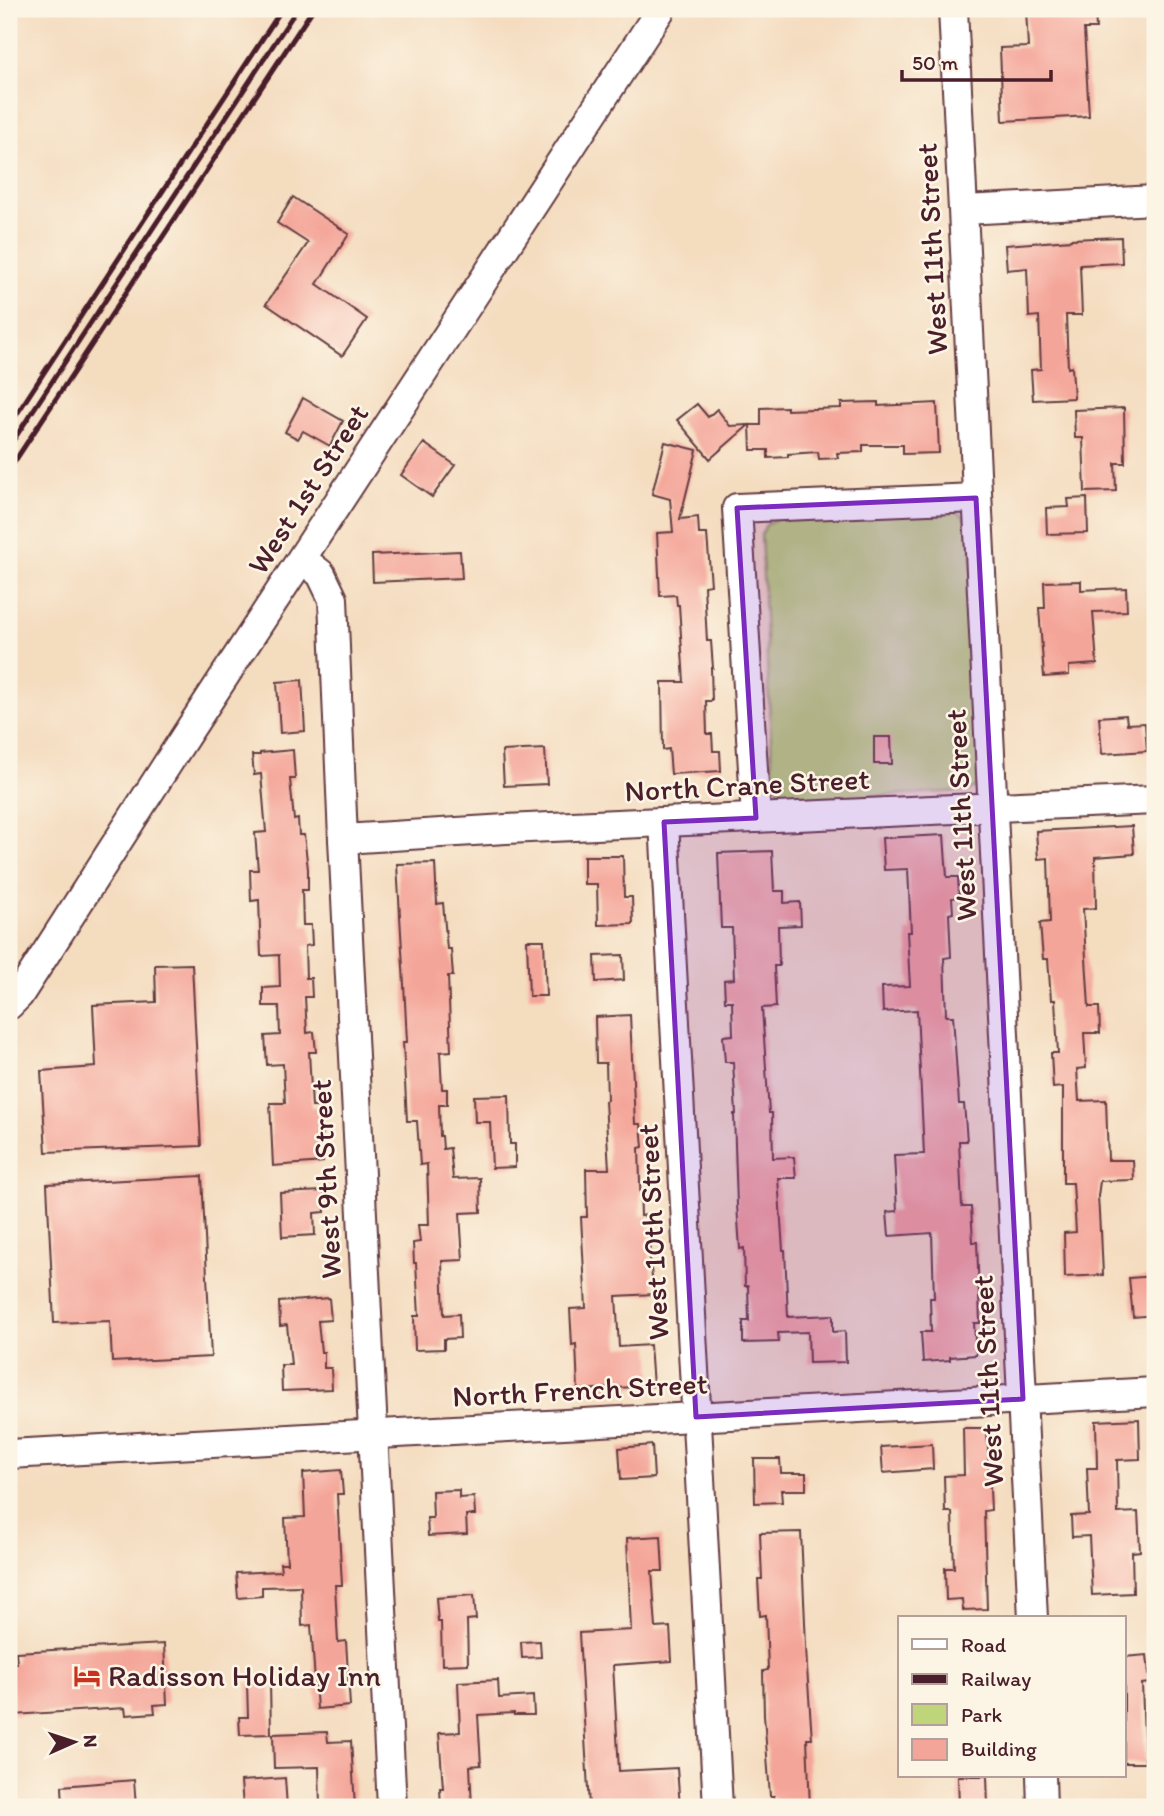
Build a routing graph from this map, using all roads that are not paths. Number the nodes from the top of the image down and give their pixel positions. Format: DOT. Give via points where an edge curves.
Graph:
graph roads {
  1 [pos="661,9"];
  2 [pos="953,9"];
  3 [pos="1155,200"];
  4 [pos="964,210"];
  5 [pos="976,498"];
  6 [pos="302,559"];
  7 [pos="1155,800"];
  8 [pos="994,807"];
  9 [pos="756,818"];
  10 [pos="664,822"];
  11 [pos="343,839"];
  12 [pos="9,1005"];
  13 [pos="1155,1392"];
  14 [pos="1023,1399"];
  15 [pos="696,1417"];
  16 [pos="372,1434"];
  17 [pos="9,1454"];
  18 [pos="1033,1616"];
  19 [pos="1041,1778"];
  20 [pos="392,1807"];
  21 [pos="718,1807"];
  22 [pos="1042,1807"];
  1 -- 6 [label="street, West 1st Street"];
  2 -- 4 [label="street, West 11th Street"];
  3 -- 4 [label="street"];
  4 -- 5 [label="street, West 11th Street"];
  5 -- 8 [label="street, West 11th Street"];
  5 -- 9 [label="street" via="737,508"];
  6 -- 11 [label="street, West 9th Street" via="321,574 333,599"];
  6 -- 12 [label="street, West 1st Street"];
  7 -- 8 [label="street, North Crane Street"];
  8 -- 9 [label="street, North Crane Street"];
  8 -- 14 [label="street, West 11th Street"];
  9 -- 10 [label="street, North Crane Street"];
  10 -- 11 [label="street, North Crane Street"];
  10 -- 15 [label="street, West 10th Street"];
  11 -- 16 [label="street, West 9th Street"];
  13 -- 14 [label="street, North French Street"];
  14 -- 15 [label="street, North French Street"];
  14 -- 18 [label="street, West 11th Street"];
  15 -- 16 [label="street, North French Street"];
  15 -- 21 [label="street, West 10th Street"];
  16 -- 17 [label="street, North French Street"];
  16 -- 20 [label="street, West 9th Street"];
  19 -- 22 [label="street"];
}
